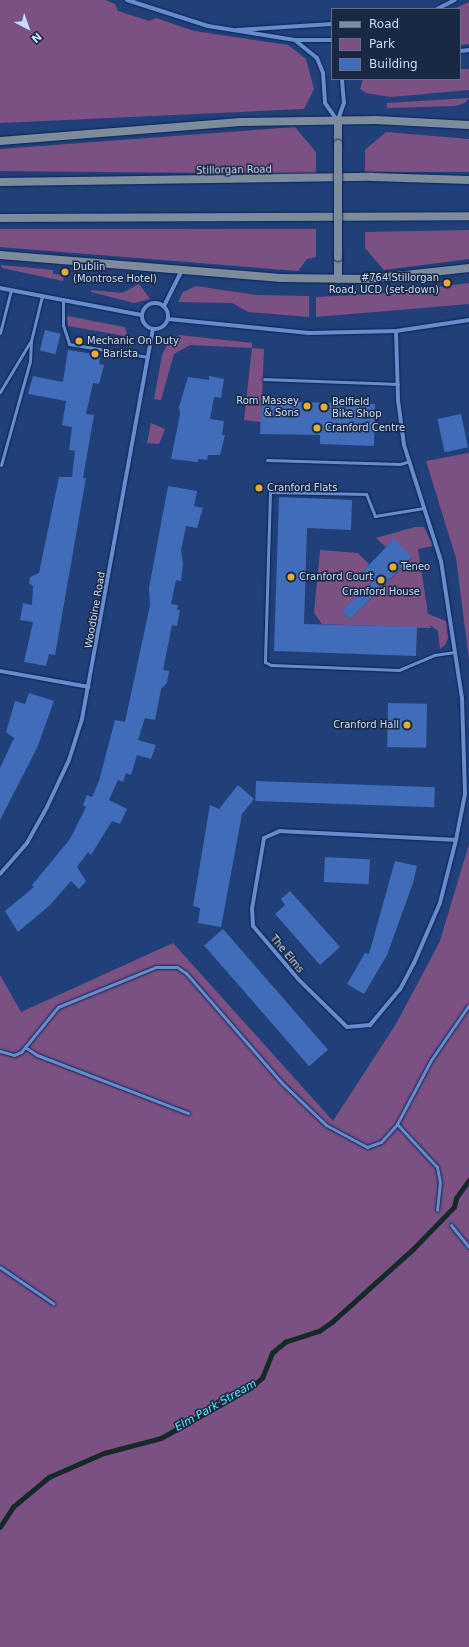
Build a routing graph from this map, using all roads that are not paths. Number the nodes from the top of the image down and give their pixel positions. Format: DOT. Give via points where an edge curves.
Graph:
graph roads {
  1 [pos="127,0"];
  2 [pos="455,0"];
  3 [pos="439,8"];
  4 [pos="331,24"];
  5 [pos="230,30"];
  6 [pos="295,40"];
  7 [pos="331,40"];
  8 [pos="342,80"];
  9 [pos="338,120"];
  10 [pos="469,125"];
  11 [pos="0,141"];
  12 [pos="469,180"];
  13 [pos="0,182"];
  14 [pos="469,216"];
  15 [pos="0,218"];
  16 [pos="0,255"];
  17 [pos="469,268"];
  18 [pos="183,270"];
  19 [pos="338,278"];
  20 [pos="0,288"];
  21 [pos="11,290"];
  22 [pos="42,296"];
  23 [pos="63,299"];
  24 [pos="164,306"];
  25 [pos="141,315"];
  26 [pos="168,319"];
  27 [pos="469,320"];
  28 [pos="153,329"];
  29 [pos="0,331"];
  30 [pos="396,331"];
  31 [pos="31,341"];
  32 [pos="148,357"];
  33 [pos="264,379"];
  34 [pos="398,384"];
  35 [pos="0,392"];
  36 [pos="267,460"];
  37 [pos="410,461"];
  38 [pos="1,465"];
  39 [pos="424,508"];
  40 [pos="455,652"];
  41 [pos="0,671"];
  42 [pos="89,687"];
  43 [pos="456,840"];
  44 [pos="0,874"];
  45 [pos="469,1005"];
  46 [pos="25,1047"];
  47 [pos="0,1051"];
  48 [pos="188,1113"];
  49 [pos="397,1124"];
  50 [pos="437,1210"];
  51 [pos="451,1225"];
  52 [pos="469,1247"];
  53 [pos="0,1267"];
  54 [pos="54,1304"];
  1 -- 5 [label="street"];
  2 -- 3 [label="street"];
  4 -- 5 [label="street"];
  5 -- 6 [label="street"];
  6 -- 7 [label="street"];
  6 -- 9 [label="street" via="317,58 323,73 325,103"];
  8 -- 9 [label="street" via="344,103"];
  9 -- 10 [label="main road"];
  9 -- 11 [label="main road" via="240,122"];
  9 -- 19 [label="main road, bridge"];
  12 -- 13 [label="main road, Stillorgan Road" via="372,177"];
  14 -- 15 [label="main road"];
  16 -- 18 [label="main road"];
  17 -- 19 [label="main road" via="411,276"];
  18 -- 19 [label="main road"];
  18 -- 24 [label="street"];
  20 -- 21 [label="street"];
  21 -- 22 [label="street"];
  21 -- 29 [label="lane"];
  22 -- 23 [label="street"];
  22 -- 31 [label="lane"];
  23 -- 25 [label="street"];
  23 -- 32 [label="lane" via="64,330 69,344"];
  24 -- 25 [label="street" via="156,302 148,304"];
  24 -- 26 [label="street"];
  25 -- 28 [label="street" via="146,326"];
  26 -- 28 [label="street" via="164,325"];
  26 -- 30 [label="street" via="309,333"];
  27 -- 30 [label="street"];
  28 -- 32 [label="street, Woodbine Road"];
  30 -- 34 [label="street, The Elms"];
  31 -- 35 [label="lane"];
  31 -- 38 [label="lane" via="30,360"];
  32 -- 42 [label="street, Woodbine Road"];
  33 -- 34 [label="lane"];
  34 -- 37 [label="street, The Elms" via="404,445"];
  36 -- 37 [label="lane" via="400,464"];
  37 -- 39 [label="street, The Elms"];
  39 -- 40 [label="street, The Elms" via="441,561"];
  39 -- 40 [label="lane" via="375,516 366,494 270,492 265,662 271,666 399,670 434,655"];
  40 -- 43 [label="street, The Elms" via="466,752 465,794"];
  41 -- 42 [label="street"];
  42 -- 44 [label="street, Woodbine Road" via="69,760 26,843"];
  43 -- 43 [label="street, The Elms" via="280,831 264,838 252,909 253,926 299,980 347,1027 370,1025 400,989 414,963 440,903"];
  45 -- 49 [label="lane" via="431,1060"];
  46 -- 47 [label="lane" via="14,1055"];
  46 -- 48 [label="lane" via="37,1055"];
  46 -- 49 [label="lane" via="58,1007 156,967 177,967 283,1084 326,1125 367,1147 381,1142"];
  49 -- 50 [label="lane" via="437,1167 440,1182"];
  51 -- 52 [label="lane"];
  53 -- 54 [label="lane"];
}
